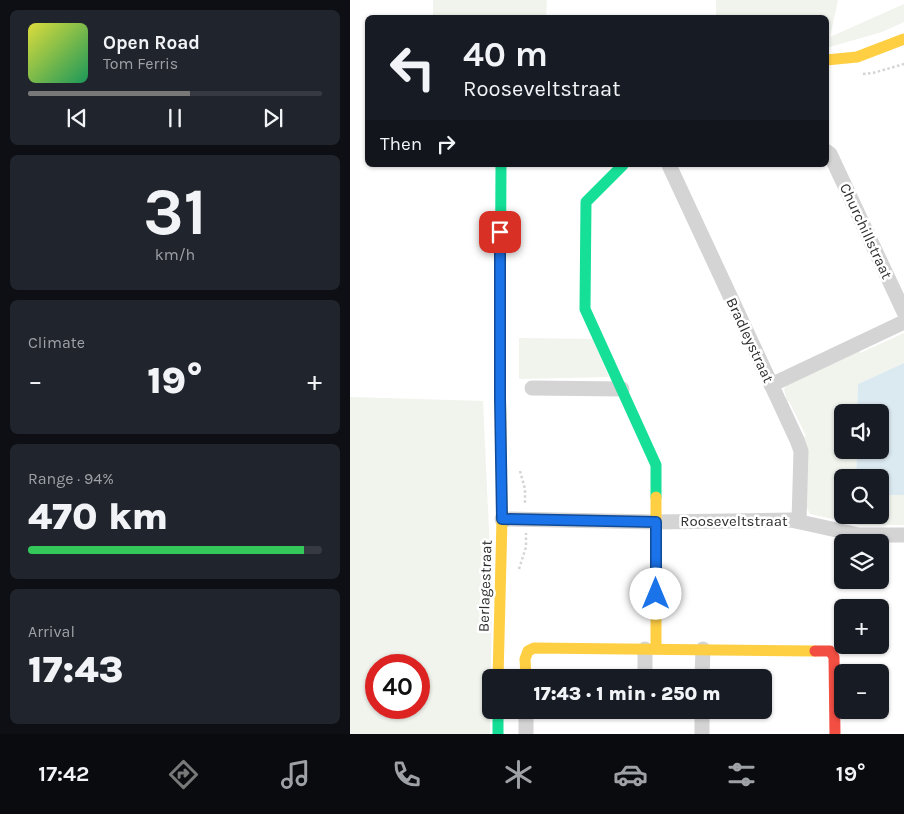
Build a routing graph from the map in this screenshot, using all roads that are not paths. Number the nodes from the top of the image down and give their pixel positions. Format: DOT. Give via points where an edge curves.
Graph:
graph roads {
  1 [pos="904,39"];
  2 [pos="829,60"];
  3 [pos="829,153"];
  4 [pos="501,167"];
  5 [pos="621,167"];
  6 [pos="670,167"];
  7 [pos="904,312"];
  8 [pos="904,322"];
  9 [pos="771,385"];
  10 [pos="532,388"];
  11 [pos="622,389"];
  12 [pos="502,519"];
  13 [pos="799,521"];
  14 [pos="656,522"];
  15 [pos="904,535"];
  16 [pos="650,649"];
  17 [pos="702,649"];
  18 [pos="498,669"];
  19 [pos="526,669"];
  20 [pos="647,669"];
  21 [pos="702,669"];
  22 [pos="498,719"];
  23 [pos="526,719"];
  24 [pos="702,719"];
  25 [pos="498,734"];
  26 [pos="526,734"];
  27 [pos="702,734"];
  28 [pos="835,734"];
  1 -- 2 [label="street" via="869,55"];
  3 -- 7 [label="street, Churchillstraat"];
  4 -- 12 [label="street, Berlagestraat"];
  5 -- 11 [label="street" via="586,202 585,310"];
  6 -- 9 [label="street, Bradleystraat"];
  8 -- 9 [label="street"];
  9 -- 13 [label="street, Bradleystraat" via="800,451"];
  10 -- 11 [label="street"];
  11 -- 14 [label="street" via="656,465"];
  12 -- 14 [label="street, Rooseveltstraat"];
  12 -- 18 [label="street, Berlagestraat"];
  13 -- 14 [label="street, Rooseveltstraat"];
  13 -- 15 [label="street, Rooseveltstraat" via="859,535"];
  14 -- 16 [label="street"];
  16 -- 17 [label="street"];
  16 -- 19 [label="street" via="534,648 528,652"];
  16 -- 20 [label="street"];
  17 -- 21 [label="street"];
  17 -- 28 [label="street" via="830,651 835,664"];
  22 -- 25 [label="street"];
  23 -- 26 [label="street"];
  24 -- 27 [label="street"];
}
